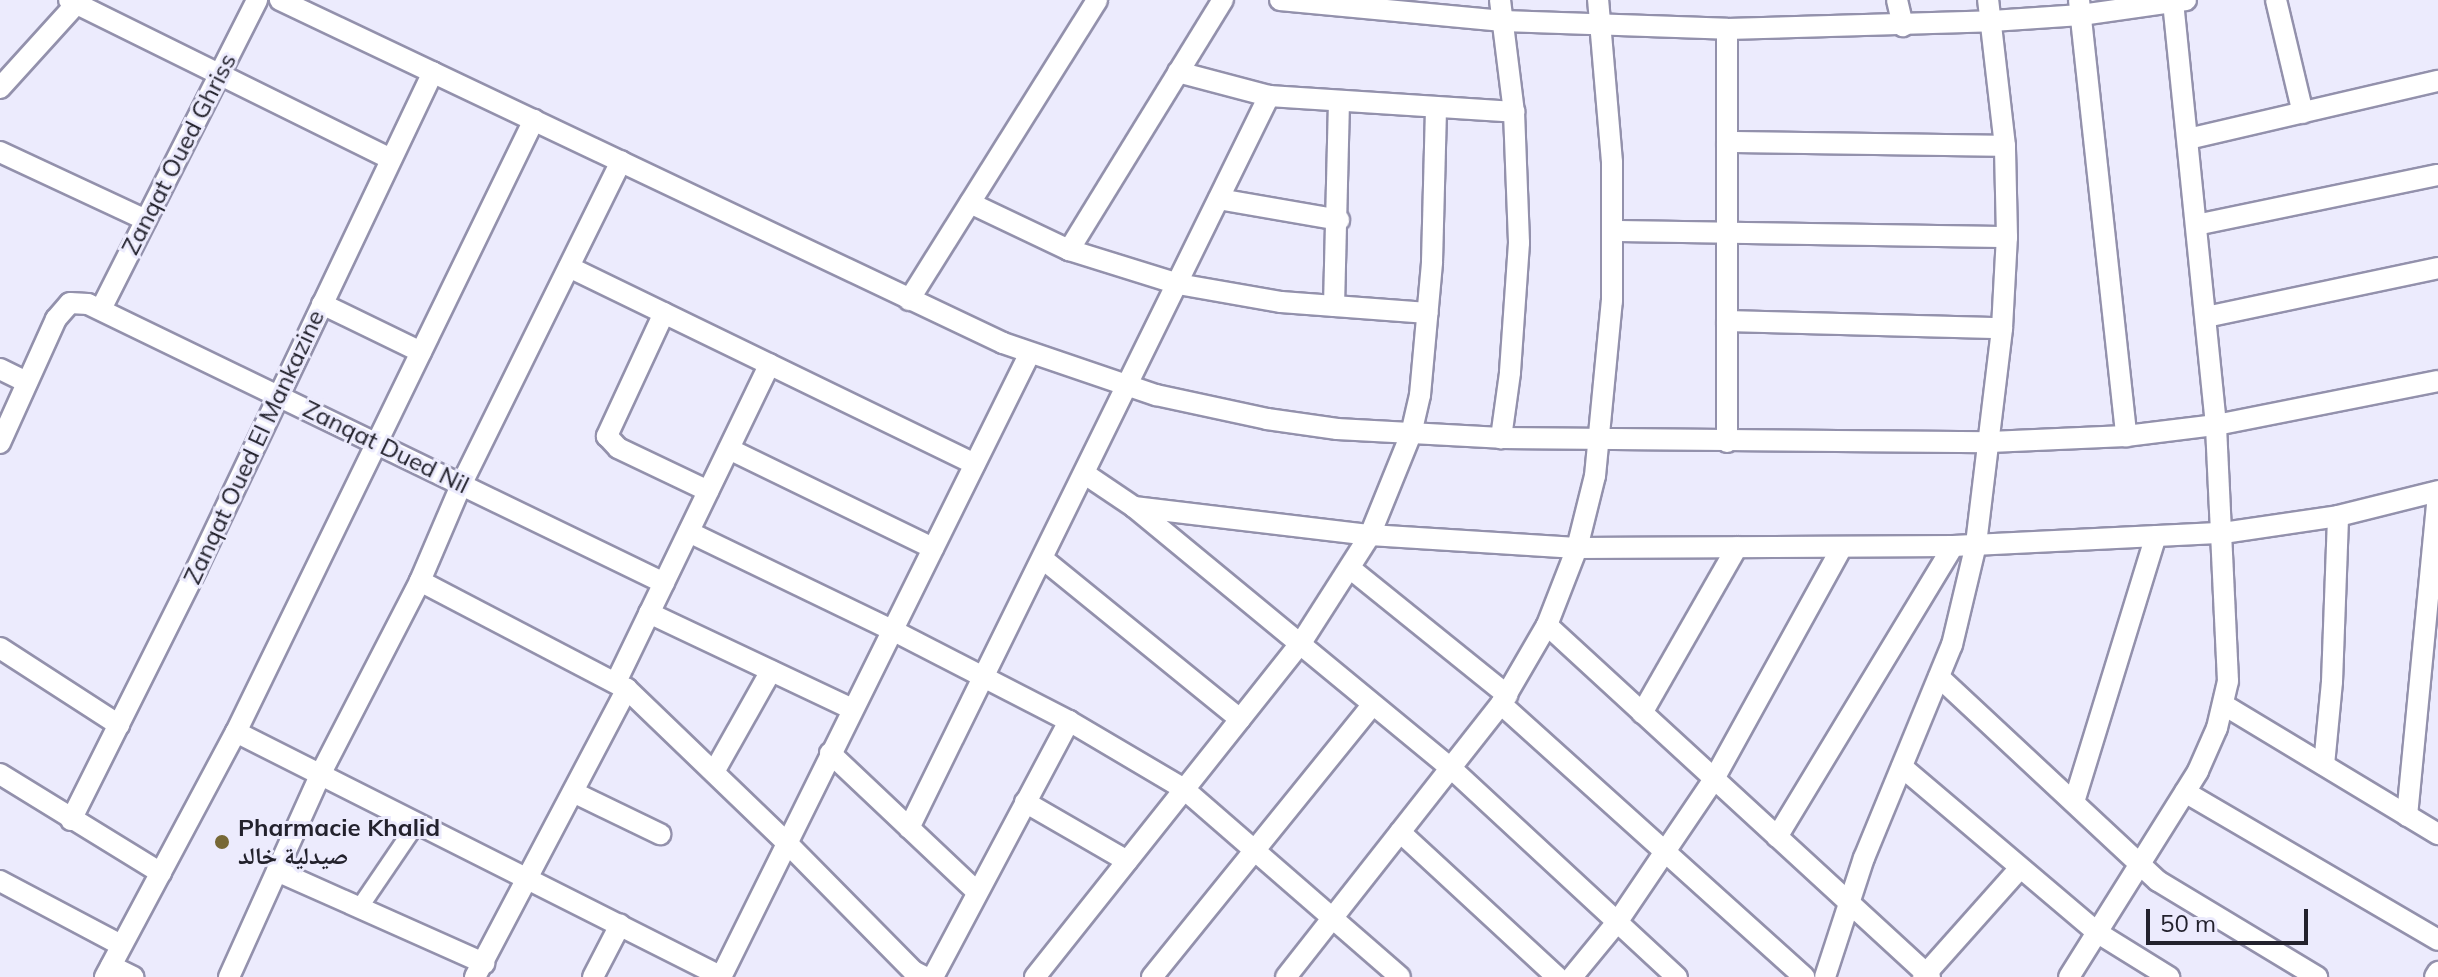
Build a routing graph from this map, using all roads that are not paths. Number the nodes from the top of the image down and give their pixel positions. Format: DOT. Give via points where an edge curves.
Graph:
graph roads {
  1 [pos="257,0"];
  2 [pos="280,0"];
  3 [pos="1097,0"];
  4 [pos="1223,0"];
  5 [pos="1280,0"];
  6 [pos="1500,0"];
  7 [pos="1598,0"];
  8 [pos="1897,0"];
  9 [pos="1988,0"];
  10 [pos="2276,0"];
  11 [pos="2178,1"];
  12 [pos="73,2"];
  13 [pos="2080,7"];
  14 [pos="1503,21"];
  15 [pos="1992,21"];
  16 [pos="1601,24"];
  17 [pos="1903,26"];
  18 [pos="1727,29"];
  19 [pos="433,72"];
  20 [pos="1178,72"];
  21 [pos="219,73"];
  22 [pos="2438,81"];
  23 [pos="0,88"];
  24 [pos="1269,96"];
  25 [pos="1339,103"];
  26 [pos="1436,108"];
  27 [pos="1514,112"];
  28 [pos="2303,113"];
  29 [pos="534,120"];
  30 [pos="2188,139"];
  31 [pos="1727,142"];
  32 [pos="2005,146"];
  33 [pos="0,152"];
  34 [pos="391,159"];
  35 [pos="621,161"];
  36 [pos="2438,175"];
  37 [pos="1219,199"];
  38 [pos="970,203"];
  39 [pos="146,220"];
  40 [pos="1339,220"];
  41 [pos="2196,225"];
  42 [pos="1613,231"];
  43 [pos="1727,232"];
  44 [pos="2007,237"];
  45 [pos="1069,250"];
  46 [pos="569,267"];
  47 [pos="2438,268"];
  48 [pos="1178,284"];
  49 [pos="909,300"];
  50 [pos="322,304"];
  51 [pos="1334,306"];
  52 [pos="101,309"];
  53 [pos="664,313"];
  54 [pos="1428,313"];
  55 [pos="2206,317"];
  56 [pos="1727,321"];
  57 [pos="2002,328"];
  58 [pos="421,352"];
  59 [pos="1030,353"];
  60 [pos="770,364"];
  61 [pos="0,369"];
  62 [pos="2438,381"];
  63 [pos="27,382"];
  64 [pos="1129,386"];
  65 [pos="278,395"];
  66 [pos="2216,425"];
  67 [pos="1411,434"];
  68 [pos="2126,436"];
  69 [pos="1501,438"];
  70 [pos="1600,440"];
  71 [pos="377,442"];
  72 [pos="1727,442"];
  73 [pos="1990,442"];
  74 [pos="0,443"];
  75 [pos="729,449"];
  76 [pos="975,464"];
  77 [pos="1085,474"];
  78 [pos="462,483"];
  79 [pos="708,491"];
  80 [pos="2438,491"];
  81 [pos="1134,507"];
  82 [pos="2338,516"];
  83 [pos="689,532"];
  84 [pos="2223,533"];
  85 [pos="1370,535"];
  86 [pos="2156,536"];
  87 [pos="1976,544"];
  88 [pos="1953,546"];
  89 [pos="1737,547"];
  90 [pos="1842,547"];
  91 [pos="933,548"];
  92 [pos="1577,548"];
  93 [pos="1043,559"];
  94 [pos="1351,569"];
  95 [pos="420,581"];
  96 [pos="664,583"];
  97 [pos="649,613"];
  98 [pos="1547,625"];
  99 [pos="892,630"];
  100 [pos="1301,643"];
  101 [pos="0,648"];
  102 [pos="771,671"];
  103 [pos="1939,677"];
  104 [pos="984,678"];
  105 [pos="621,686"];
  106 [pos="1504,700"];
  107 [pos="1372,705"];
  108 [pos="2224,705"];
  109 [pos="852,709"];
  110 [pos="1642,713"];
  111 [pos="1240,719"];
  112 [pos="1069,721"];
  113 [pos="119,725"];
  114 [pos="236,732"];
  115 [pos="830,753"];
  116 [pos="2324,765"];
  117 [pos="1902,767"];
  118 [pos="1451,768"];
  119 [pos="714,772"];
  120 [pos="321,773"];
  121 [pos="0,774"];
  122 [pos="1714,779"];
  123 [pos="1184,789"];
  124 [pos="573,792"];
  125 [pos="2185,792"];
  126 [pos="1025,802"];
  127 [pos="2074,802"];
  128 [pos="2407,816"];
  129 [pos="71,820"];
  130 [pos="417,823"];
  131 [pos="909,828"];
  132 [pos="1400,832"];
  133 [pos="660,834"];
  134 [pos="2438,834"];
  135 [pos="1777,837"];
  136 [pos="786,842"];
  137 [pos="1255,849"];
  138 [pos="1664,852"];
  139 [pos="1127,861"];
  140 [pos="2141,865"];
  141 [pos="2020,868"];
  142 [pos="277,871"];
  143 [pos="161,873"];
  144 [pos="529,879"];
  145 [pos="0,881"];
  146 [pos="976,891"];
  147 [pos="1849,903"];
  148 [pos="360,907"];
  149 [pos="1334,917"];
  150 [pos="1618,921"];
  151 [pos="620,925"];
  152 [pos="2098,933"];
  153 [pos="2438,940"];
  154 [pos="121,945"];
  155 [pos="480,970"];
  156 [pos="108,972"];
  157 [pos="2438,972"];
  158 [pos="1547,974"];
  159 [pos="920,975"];
  160 [pos="1926,976"];
  161 [pos="134,977"];
  162 [pos="229,977"];
  163 [pos="593,977"];
  164 [pos="722,977"];
  165 [pos="1035,977"];
  166 [pos="1152,977"];
  167 [pos="1286,977"];
  168 [pos="1400,977"];
  169 [pos="1572,977"];
  170 [pos="1677,977"];
  171 [pos="1804,977"];
  172 [pos="1825,977"];
  173 [pos="2069,977"];
  174 [pos="2169,977"];
  175 [pos="2317,977"];
  176 [pos="2435,977"];
  1 -- 21 [label="street, Zanqat Oued Ghriss"];
  2 -- 19 [label="street"];
  3 -- 38 [label="street"];
  4 -- 20 [label="street"];
  5 -- 14 [label="street"];
  6 -- 14 [label="street"];
  7 -- 16 [label="street"];
  8 -- 17 [label="street"];
  9 -- 15 [label="street"];
  10 -- 28 [label="street"];
  11 -- 13 [label="street"];
  11 -- 30 [label="street"];
  12 -- 21 [label="street"];
  12 -- 23 [label="street"];
  13 -- 15 [label="street"];
  13 -- 68 [label="street"];
  14 -- 16 [label="street"];
  14 -- 27 [label="street"];
  15 -- 17 [label="street"];
  15 -- 32 [label="street"];
  16 -- 18 [label="street"];
  16 -- 42 [label="street"];
  17 -- 18 [label="street"];
  18 -- 31 [label="street"];
  19 -- 29 [label="street"];
  19 -- 34 [label="street, Zanqat Oued El Mankazine"];
  20 -- 24 [label="street"];
  20 -- 45 [label="street"];
  21 -- 34 [label="street"];
  21 -- 39 [label="street, Zanqat Oued Ghriss"];
  22 -- 28 [label="street"];
  24 -- 25 [label="street"];
  24 -- 37 [label="street"];
  25 -- 26 [label="street"];
  25 -- 40 [label="street"];
  26 -- 27 [label="street"];
  26 -- 54 [label="street"];
  27 -- 69 [label="street" via="1519,243"];
  28 -- 30 [label="street"];
  29 -- 35 [label="street"];
  29 -- 58 [label="street"];
  30 -- 41 [label="street"];
  31 -- 32 [label="street"];
  31 -- 43 [label="street"];
  32 -- 44 [label="street"];
  33 -- 39 [label="street"];
  34 -- 50 [label="street, Zanqat Oued El Mankazine"];
  35 -- 46 [label="street"];
  35 -- 49 [label="street"];
  36 -- 41 [label="street"];
  37 -- 40 [label="street"];
  37 -- 48 [label="street"];
  38 -- 45 [label="street"];
  38 -- 49 [label="street"];
  39 -- 52 [label="street, Zanqat Oued Ghriss"];
  40 -- 51 [label="street"];
  41 -- 55 [label="street"];
  42 -- 43 [label="street"];
  42 -- 70 [label="street"];
  43 -- 44 [label="street"];
  43 -- 56 [label="street"];
  44 -- 57 [label="street"];
  45 -- 48 [label="street"];
  46 -- 53 [label="street"];
  46 -- 78 [label="street"];
  47 -- 55 [label="street"];
  48 -- 51 [label="street"];
  48 -- 64 [label="street"];
  49 -- 59 [label="street"];
  50 -- 58 [label="street"];
  50 -- 65 [label="street, Zanqat Oued El Mankazine"];
  51 -- 54 [label="street"];
  52 -- 63 [label="street, Zanqat Dued Nil" via="79,303 63,309"];
  52 -- 65 [label="street, Zanqat Dued Nil"];
  53 -- 60 [label="street"];
  53 -- 79 [label="street" via="607,436 618,448"];
  54 -- 67 [label="street"];
  55 -- 66 [label="street"];
  56 -- 57 [label="street"];
  56 -- 72 [label="street"];
  57 -- 73 [label="street"];
  58 -- 71 [label="street"];
  59 -- 64 [label="street"];
  59 -- 76 [label="street"];
  60 -- 75 [label="street"];
  60 -- 76 [label="street"];
  61 -- 63 [label="street"];
  62 -- 66 [label="street"];
  63 -- 74 [label="street"];
  64 -- 67 [label="street" via="1267,419"];
  64 -- 77 [label="street"];
  65 -- 71 [label="street, Zanqat Dued Nil"];
  65 -- 113 [label="street, Zanqat Oued El Mankazine"];
  66 -- 68 [label="street"];
  66 -- 84 [label="street"];
  67 -- 69 [label="street"];
  67 -- 85 [label="street"];
  68 -- 73 [label="street"];
  69 -- 70 [label="street"];
  70 -- 72 [label="street"];
  70 -- 92 [label="street"];
  71 -- 78 [label="street, Zanqat Dued Nil"];
  71 -- 114 [label="street"];
  72 -- 73 [label="street"];
  73 -- 87 [label="street"];
  75 -- 79 [label="street"];
  75 -- 91 [label="street"];
  76 -- 91 [label="street"];
  77 -- 81 [label="street"];
  77 -- 93 [label="street"];
  78 -- 95 [label="street"];
  78 -- 96 [label="street, Zanqat Dued Nil"];
  79 -- 83 [label="street"];
  80 -- 82 [label="street"];
  80 -- 128 [label="street"];
  81 -- 85 [label="street"];
  81 -- 100 [label="street"];
  82 -- 84 [label="street"];
  82 -- 116 [label="street"];
  83 -- 96 [label="street"];
  83 -- 99 [label="street"];
  84 -- 86 [label="street"];
  84 -- 108 [label="street" via="2229,657"];
  85 -- 92 [label="street"];
  85 -- 94 [label="street"];
  86 -- 87 [label="street"];
  86 -- 127 [label="street"];
  87 -- 88 [label="street"];
  87 -- 103 [label="street" via="1962,612"];
  88 -- 90 [label="street"];
  88 -- 135 [label="street"];
  89 -- 90 [label="street"];
  89 -- 92 [label="street"];
  89 -- 110 [label="street"];
  90 -- 122 [label="street"];
  91 -- 99 [label="street"];
  92 -- 98 [label="street"];
  93 -- 104 [label="street"];
  93 -- 111 [label="street"];
  94 -- 100 [label="street"];
  94 -- 106 [label="street"];
  95 -- 105 [label="street"];
  95 -- 120 [label="street"];
  96 -- 97 [label="street"];
  97 -- 102 [label="street"];
  97 -- 105 [label="street"];
  98 -- 106 [label="street"];
  98 -- 110 [label="street"];
  99 -- 104 [label="street"];
  99 -- 109 [label="street"];
  100 -- 107 [label="street"];
  100 -- 111 [label="street"];
  101 -- 113 [label="street"];
  102 -- 109 [label="street"];
  102 -- 119 [label="street"];
  103 -- 117 [label="street"];
  103 -- 127 [label="street"];
  104 -- 112 [label="street"];
  104 -- 131 [label="street"];
  105 -- 119 [label="street"];
  105 -- 124 [label="street"];
  106 -- 118 [label="street"];
  106 -- 138 [label="street"];
  107 -- 118 [label="street"];
  107 -- 137 [label="street"];
  108 -- 116 [label="street"];
  108 -- 125 [label="street" via="2209,750"];
  109 -- 115 [label="street"];
  110 -- 122 [label="street"];
  111 -- 123 [label="street"];
  112 -- 123 [label="street"];
  112 -- 126 [label="street"];
  113 -- 129 [label="street, Zanqat Oued El Mankazine"];
  114 -- 120 [label="street"];
  114 -- 143 [label="street"];
  115 -- 131 [label="street"];
  115 -- 136 [label="street"];
  116 -- 128 [label="street"];
  117 -- 141 [label="street"];
  117 -- 147 [label="street"];
  118 -- 132 [label="street"];
  118 -- 150 [label="street"];
  119 -- 136 [label="street"];
  120 -- 130 [label="street"];
  120 -- 142 [label="street"];
  121 -- 129 [label="street"];
  122 -- 135 [label="street"];
  122 -- 138 [label="street"];
  123 -- 137 [label="street"];
  123 -- 139 [label="street"];
  124 -- 133 [label="street"];
  124 -- 144 [label="street"];
  125 -- 140 [label="street"];
  125 -- 153 [label="street"];
  126 -- 139 [label="street"];
  126 -- 146 [label="street"];
  127 -- 140 [label="street"];
  128 -- 134 [label="street"];
  129 -- 143 [label="street"];
  130 -- 144 [label="street"];
  130 -- 148 [label="street"];
  131 -- 146 [label="street"];
  132 -- 149 [label="street"];
  132 -- 158 [label="street"];
  135 -- 147 [label="street"];
  136 -- 159 [label="street"];
  136 -- 164 [label="street"];
  137 -- 149 [label="street"];
  137 -- 166 [label="street"];
  138 -- 150 [label="street"];
  138 -- 171 [label="street"];
  139 -- 165 [label="street"];
  140 -- 152 [label="street"];
  140 -- 175 [label="street" via="2177,894"];
  141 -- 152 [label="street"];
  141 -- 160 [label="street"];
  142 -- 148 [label="street"];
  142 -- 162 [label="street"];
  143 -- 154 [label="street"];
  144 -- 151 [label="street"];
  144 -- 155 [label="street"];
  145 -- 154 [label="street"];
  146 -- 159 [label="street"];
  147 -- 160 [label="street"];
  147 -- 172 [label="street"];
  148 -- 155 [label="street"];
  149 -- 167 [label="street"];
  149 -- 168 [label="street"];
  150 -- 169 [label="street"];
  150 -- 170 [label="street"];
  151 -- 163 [label="street"];
  151 -- 164 [label="street"];
  152 -- 173 [label="street"];
  152 -- 174 [label="street"];
  154 -- 156 [label="street"];
  156 -- 161 [label="street"];
  157 -- 176 [label="street"];
}
